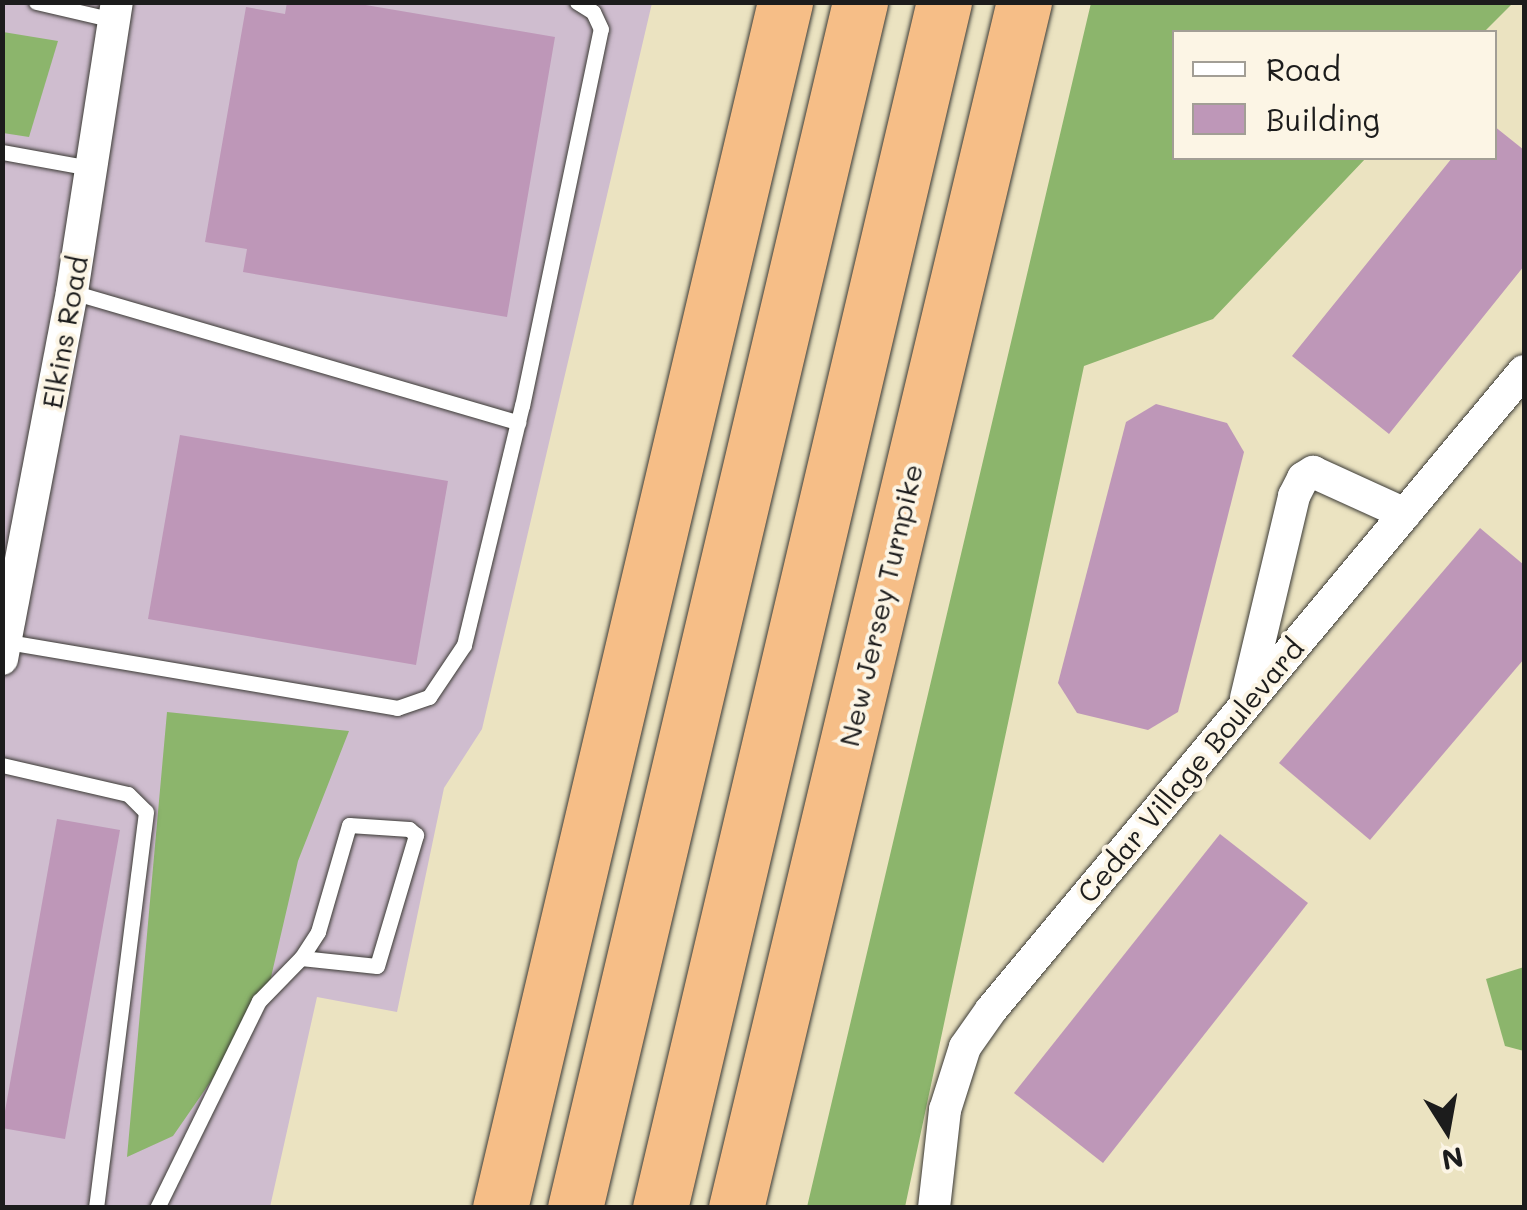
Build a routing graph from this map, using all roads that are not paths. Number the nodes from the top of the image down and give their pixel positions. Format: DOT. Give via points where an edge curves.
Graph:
graph roads {
  1 [pos="36,2"];
  2 [pos="577,2"];
  3 [pos="784,2"];
  4 [pos="860,2"];
  5 [pos="944,2"];
  6 [pos="1024,2"];
  7 [pos="115,12"];
  8 [pos="2,152"];
  9 [pos="91,168"];
  10 [pos="72,292"];
  11 [pos="1524,370"];
  12 [pos="518,422"];
  13 [pos="1404,514"];
  14 [pos="4,648"];
  15 [pos="1245,704"];
  16 [pos="2,764"];
  17 [pos="301,958"];
  18 [pos="96,1208"];
  19 [pos="157,1208"];
  20 [pos="500,1208"];
  21 [pos="575,1208"];
  22 [pos="660,1208"];
  23 [pos="736,1208"];
  24 [pos="934,1208"];
  1 -- 7 [label="lane"];
  2 -- 12 [label="lane" via="601,30"];
  3 -- 20 [label="highway"];
  4 -- 21 [label="highway"];
  5 -- 22 [label="highway"];
  6 -- 23 [label="highway, New Jersey Turnpike"];
  7 -- 9 [label="street, Elkins Road"];
  8 -- 9 [label="lane"];
  9 -- 10 [label="street, Elkins Road"];
  10 -- 12 [label="lane" via="208,326 240,346"];
  10 -- 14 [label="street, Elkins Road"];
  11 -- 13 [label="street, Cedar Village Boulevard"];
  12 -- 14 [label="lane" via="464,645 428,696 398,708"];
  13 -- 15 [label="street, Cedar Village Boulevard"];
  13 -- 15 [label="street" via="1313,472 1304,478 1294,496"];
  15 -- 24 [label="street, Cedar Village Boulevard" via="966,1047 945,1110"];
  16 -- 18 [label="lane" via="128,794 146,812"];
  17 -- 17 [label="lane" via="377,966 416,836 409,828 349,825 318,932"];
  17 -- 19 [label="lane" via="259,1002"];
}
